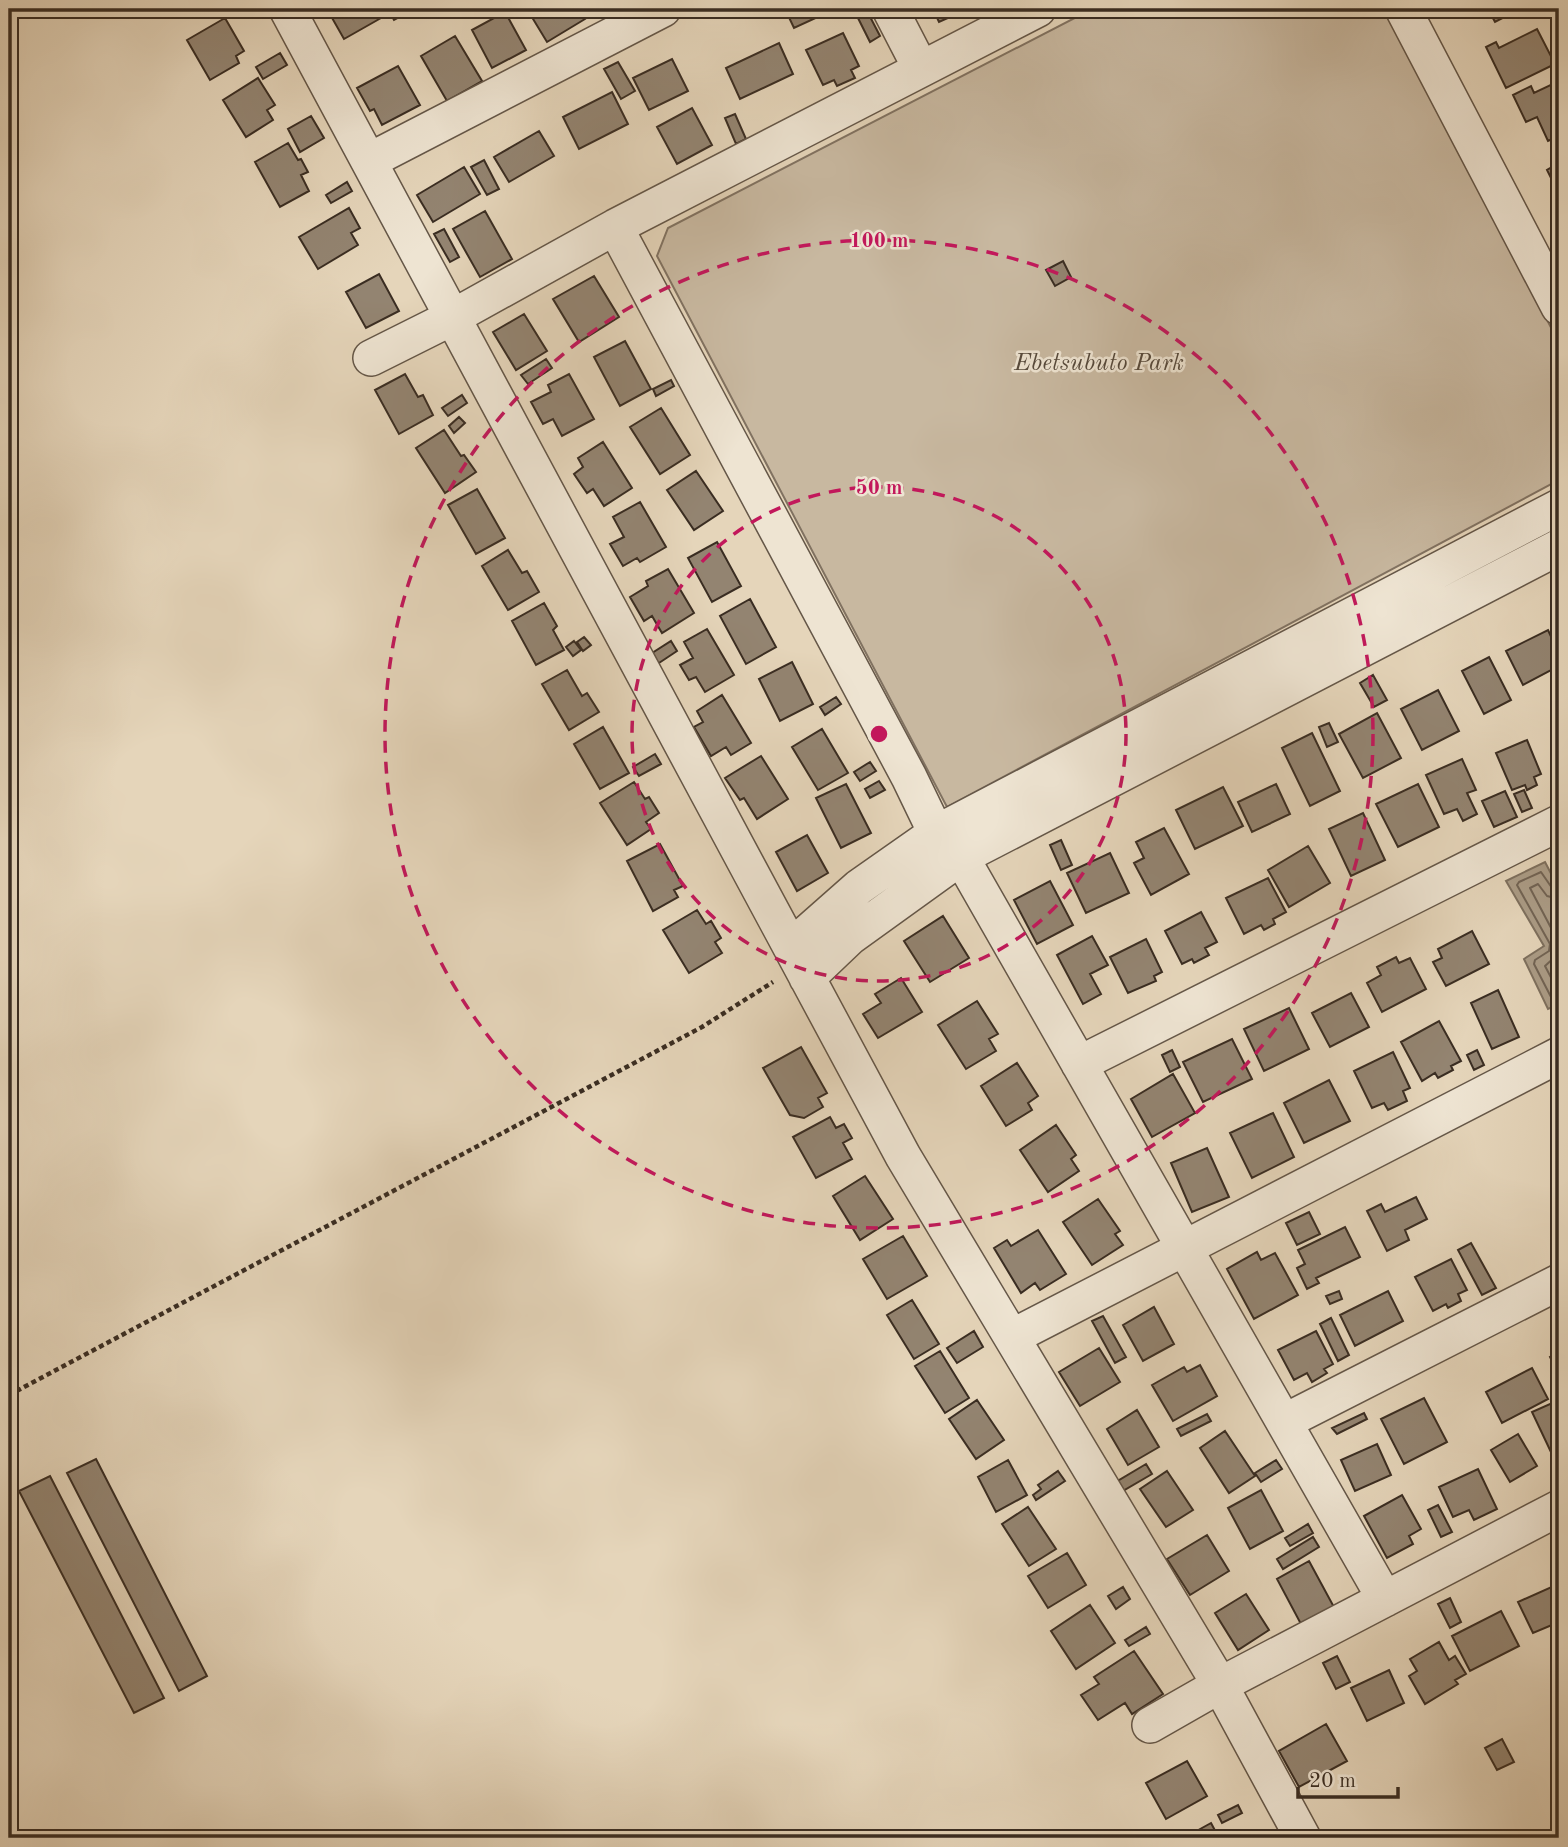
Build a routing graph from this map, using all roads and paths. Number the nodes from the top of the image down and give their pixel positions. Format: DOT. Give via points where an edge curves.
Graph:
graph roads {
  1 [pos="287,9"];
  2 [pos="663,9"];
  3 [pos="890,9"];
  4 [pos="1038,9"];
  5 [pos="1403,9"];
  6 [pos="921,69"];
  7 [pos="369,161"];
  8 [pos="615,227"];
  9 [pos="1559,307"];
  10 [pos="453,317"];
  11 [pos="371,358"];
  12 [pos="1559,507"];
  13 [pos="1559,547"];
  14 [pos="1559,823"];
  15 [pos="948,845"];
  16 [pos="799,963"];
  17 [pos="1559,1055"];
  18 [pos="1079,1064"];
  19 [pos="1185,1249"];
  20 [pos="1559,1282"];
  21 [pos="1012,1337"];
  22 [pos="9,1395"];
  23 [pos="1284,1422"];
  24 [pos="1559,1508"];
  25 [pos="1385,1599"];
  26 [pos="1220,1685"];
  27 [pos="1150,1725"];
  28 [pos="1303,1838"];
  1 -- 7 [label="street"];
  2 -- 7 [label="street"];
  3 -- 6 [label="street"];
  4 -- 6 [label="street"];
  5 -- 9 [label="street"];
  6 -- 8 [label="street"];
  7 -- 10 [label="street"];
  8 -- 10 [label="street"];
  8 -- 15 [label="street"];
  10 -- 11 [label="street"];
  10 -- 16 [label="street"];
  12 -- 15 [label="street"];
  13 -- 15 [label="street"];
  14 -- 18 [label="street"];
  15 -- 16 [label="street" via="850,937"];
  15 -- 18 [label="street"];
  16 -- 21 [label="street" via="903,1156"];
  16 -- 22 [label="path" via="702,1027"];
  17 -- 19 [label="street"];
  18 -- 19 [label="street"];
  19 -- 21 [label="street"];
  19 -- 23 [label="street"];
  20 -- 23 [label="street"];
  21 -- 26 [label="street"];
  23 -- 25 [label="street"];
  24 -- 25 [label="street"];
  25 -- 26 [label="street"];
  26 -- 27 [label="street"];
  26 -- 28 [label="street"];
}
